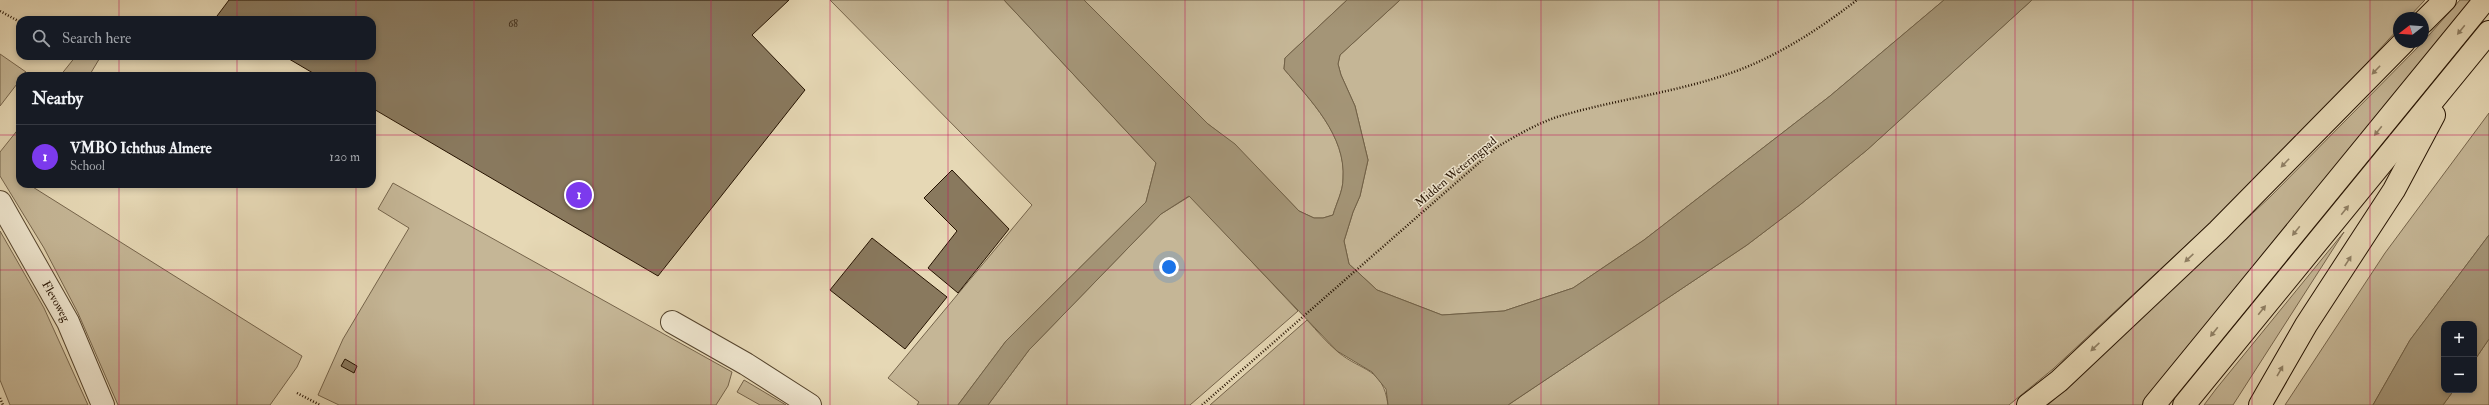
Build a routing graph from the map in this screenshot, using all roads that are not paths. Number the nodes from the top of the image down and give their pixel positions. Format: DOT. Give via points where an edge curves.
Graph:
graph roads {
  1 [pos="2445,0"];
  2 [pos="2485,0"];
  3 [pos="2429,16"];
  4 [pos="2489,32"];
  5 [pos="2398,48"];
  6 [pos="2458,70"];
  7 [pos="0,202"];
  8 [pos="672,322"];
  9 [pos="103,405"];
  10 [pos="810,405"];
  11 [pos="2028,405"];
  12 [pos="2154,405"];
  13 [pos="2184,405"];
  14 [pos="2260,405"];
  1 -- 3 [label="highway"];
  2 -- 12 [label="highway, one-way"];
  4 -- 6 [label="highway"];
  5 -- 11 [label="highway, one-way" via="2218,231 2059,381"];
  13 -- 6 [label="highway, one-way"];
  14 -- 6 [label="highway, one-way" via="2306,325 2394,190"];
  7 -- 9 [label="street, Flevoweg" via="68,322"];
  8 -- 10 [label="street" via="746,364"];
}
